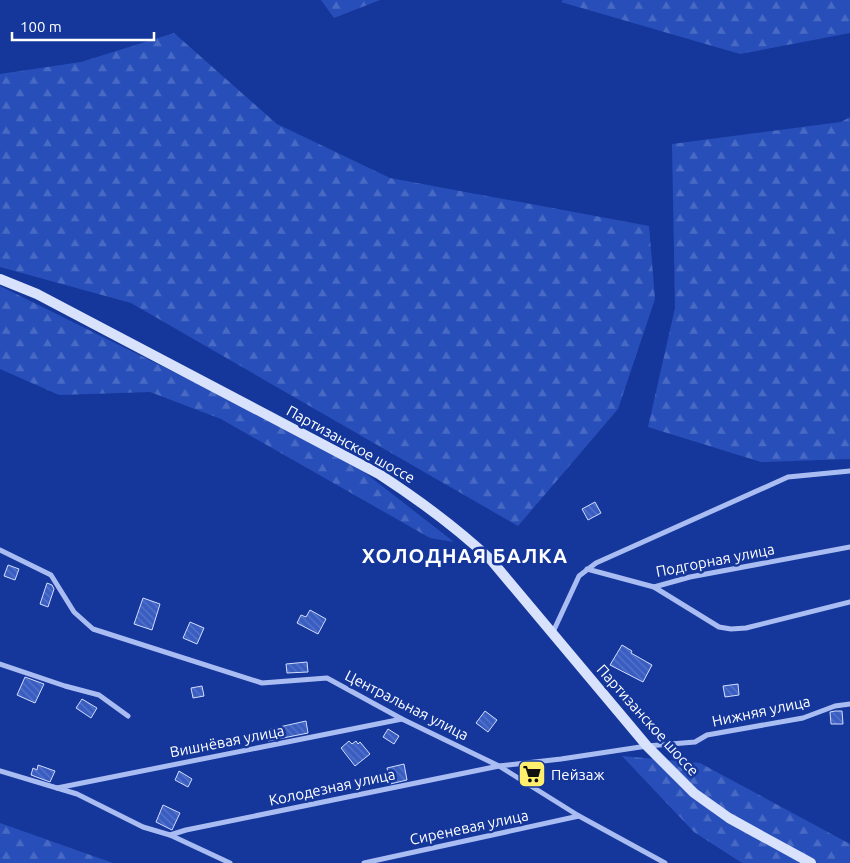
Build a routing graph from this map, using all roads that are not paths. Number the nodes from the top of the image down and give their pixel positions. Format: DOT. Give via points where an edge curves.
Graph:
graph roads {
  1 [pos="0,279"];
  2 [pos="850,471"];
  3 [pos="850,547"];
  4 [pos="0,550"];
  5 [pos="587,570"];
  6 [pos="654,587"];
  7 [pos="850,602"];
  8 [pos="553,632"];
  9 [pos="0,664"];
  10 [pos="850,704"];
  11 [pos="128,716"];
  12 [pos="402,719"];
  13 [pos="647,746"];
  14 [pos="499,766"];
  15 [pos="0,771"];
  16 [pos="57,788"];
  17 [pos="579,816"];
  18 [pos="170,834"];
  19 [pos="230,863"];
  20 [pos="364,863"];
  21 [pos="666,863"];
  22 [pos="811,863"];
  1 -- 8 [label="main road, Партизанское шоссе" via="37,294 379,474 465,535"];
  2 -- 5 [label="street" via="788,477 596,563"];
  3 -- 6 [label="street, Подгорная улица" via="690,577"];
  4 -- 12 [label="street, Центральная улица" via="51,575 74,612 94,629 262,683 327,678"];
  5 -- 6 [label="street, Подгорная улица"];
  5 -- 8 [label="street" via="579,576"];
  6 -- 7 [label="street" via="719,627 731,630"];
  8 -- 13 [label="main road, Партизанское шоссе"];
  9 -- 11 [label="street" via="99,695"];
  10 -- 13 [label="street, Нижняя улица" via="803,718 707,735 695,742"];
  12 -- 14 [label="street, Центральная улица"];
  12 -- 16 [label="street, Вишнёвая улица"];
  13 -- 14 [label="street, Нижняя улица"];
  13 -- 22 [label="main road, Партизанское шоссе" via="694,793 722,813"];
  14 -- 17 [label="street, Центральная улица"];
  14 -- 18 [label="street, Колодезная улица"];
  15 -- 16 [label="street"];
  16 -- 18 [label="street" via="77,794 143,827"];
  17 -- 20 [label="street, Сиреневая улица"];
  17 -- 21 [label="street, Центральная улица"];
  18 -- 19 [label="street"];
}
